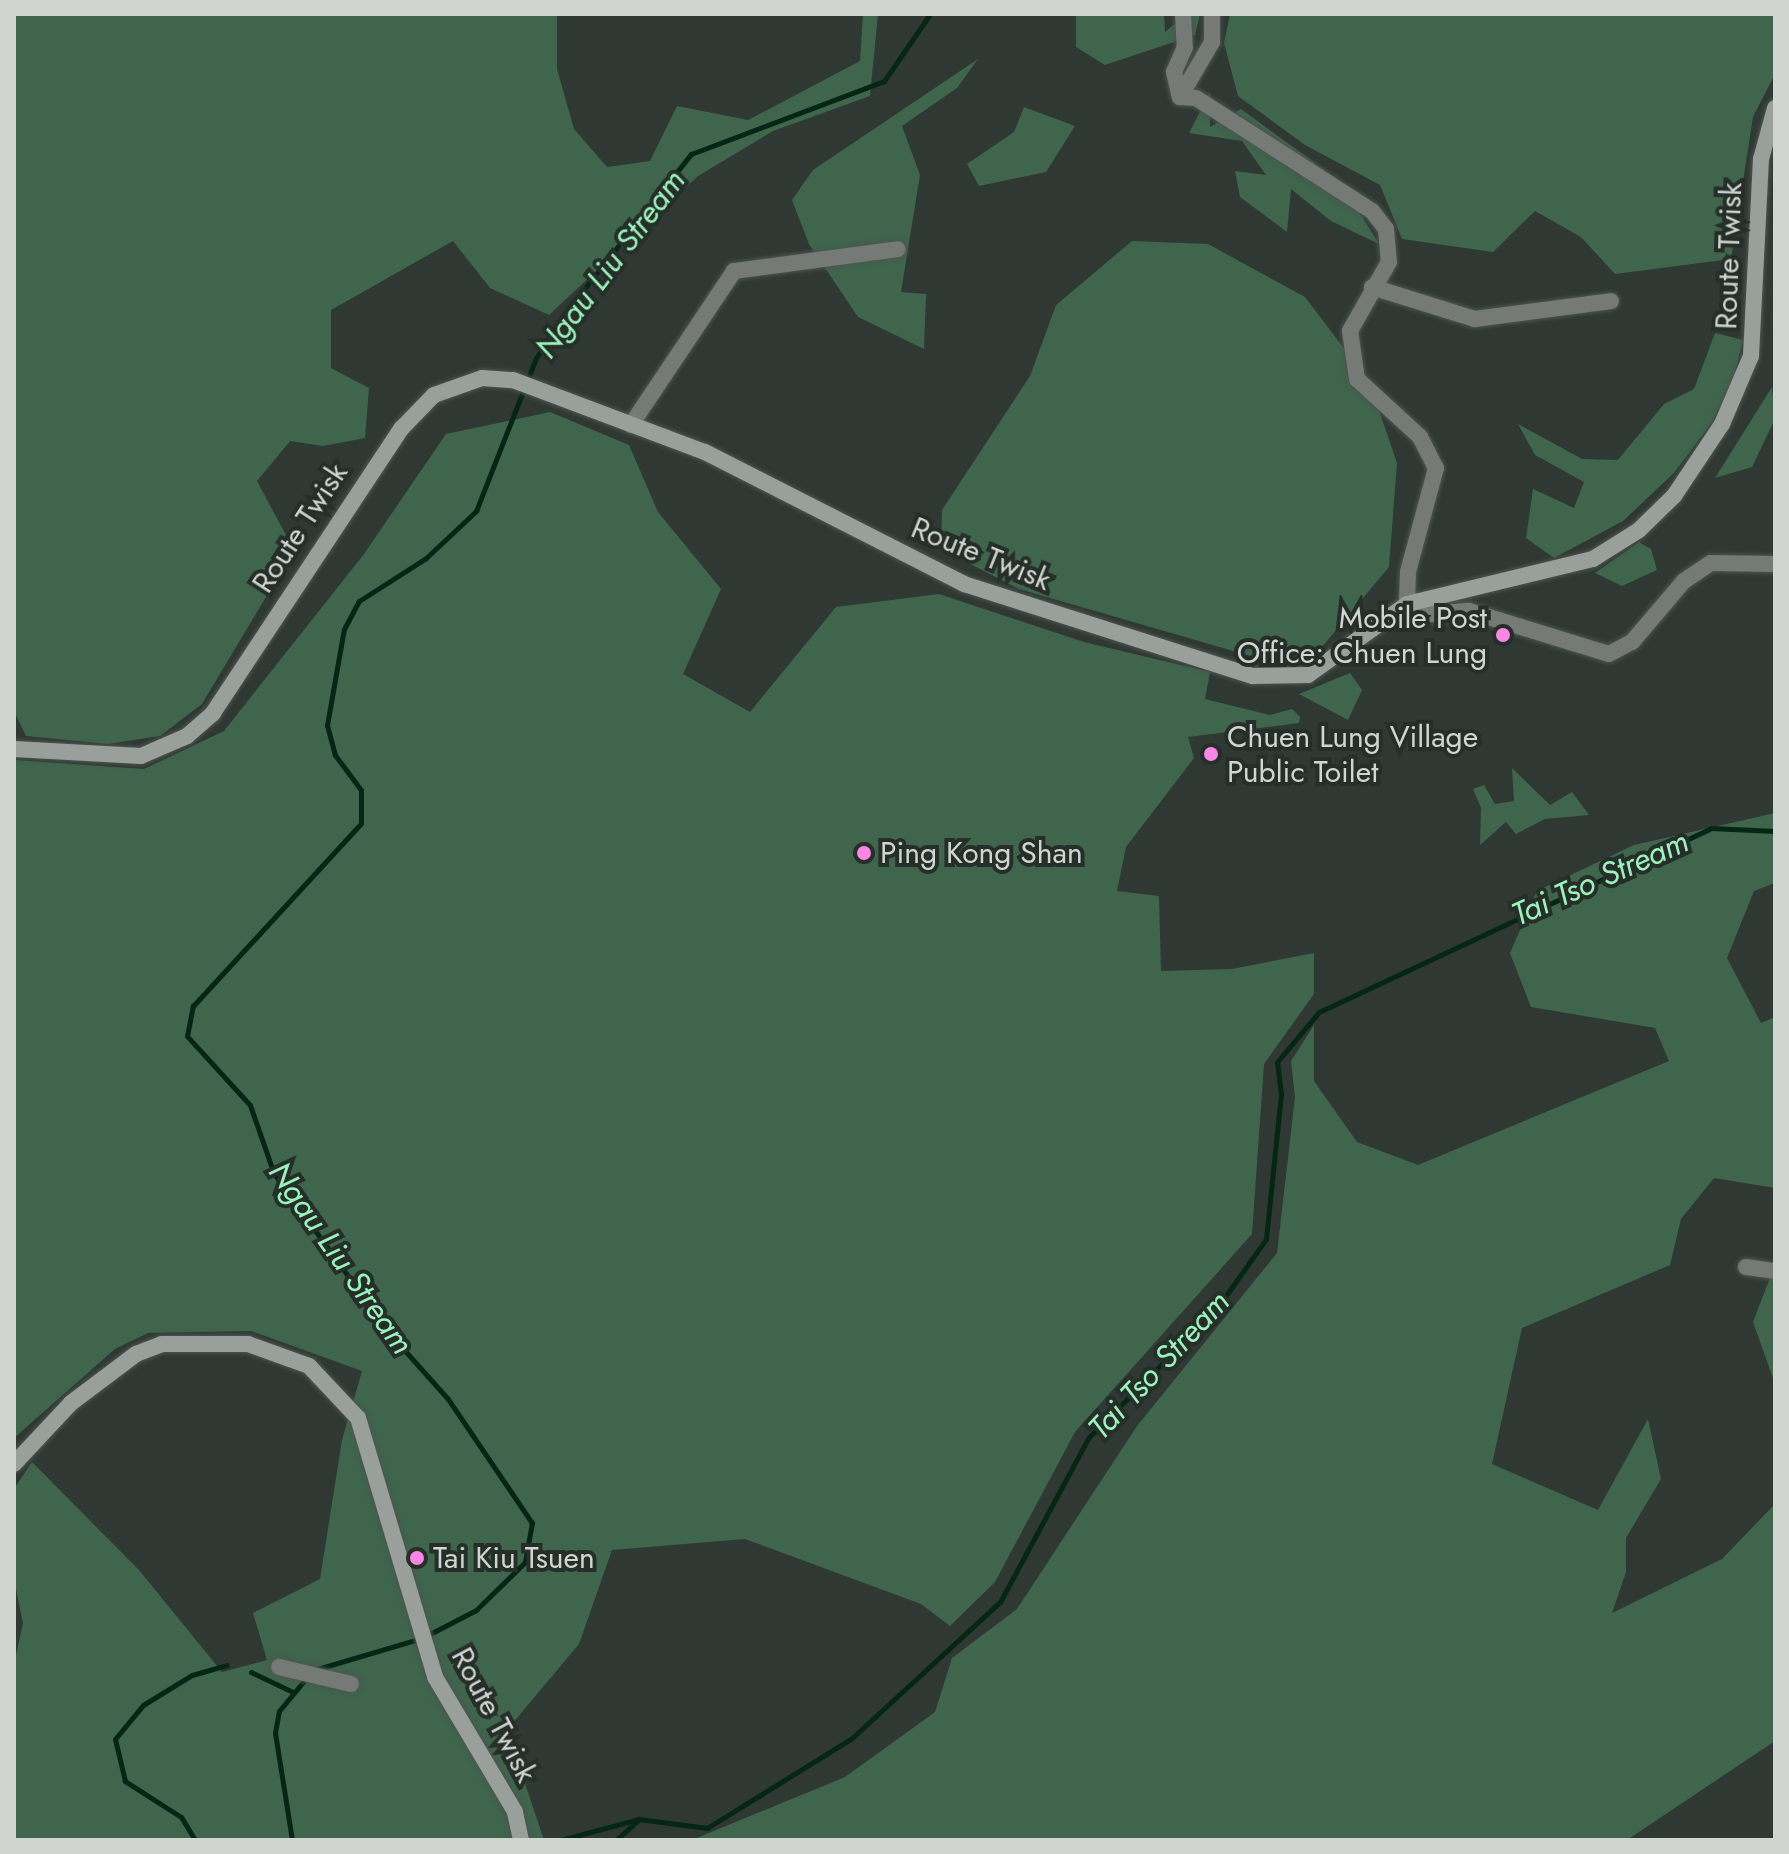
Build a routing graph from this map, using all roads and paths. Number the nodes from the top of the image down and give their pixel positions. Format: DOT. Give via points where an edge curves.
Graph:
graph roads {
  1 [pos="1183,14"];
  2 [pos="1212,14"];
  3 [pos="1180,97"];
  4 [pos="1775,108"];
  5 [pos="898,249"];
  6 [pos="1372,287"];
  7 [pos="1611,301"];
  8 [pos="631,425"];
  9 [pos="1775,564"];
  10 [pos="1407,604"];
  11 [pos="14,749"];
  12 [pos="1746,1267"];
  13 [pos="1775,1271"];
  14 [pos="14,1464"];
  15 [pos="279,1667"];
  16 [pos="351,1684"];
  17 [pos="520,1835"];
  1 -- 3 [label="street" via="1185,47 1174,72"];
  2 -- 3 [label="street" via="1212,42"];
  3 -- 6 [label="street" via="1196,98 1372,211 1391,244"];
  4 -- 10 [label="main road, Route Twisk" via="1760,168 1753,348 1733,403 1686,480 1639,530 1582,564"];
  5 -- 8 [label="street" via="734,271"];
  6 -- 7 [label="street" via="1475,319"];
  6 -- 10 [label="street" via="1350,331 1357,379 1420,437 1436,468 1408,572"];
  8 -- 10 [label="main road, Route Twisk" via="739,466 964,584 1253,676 1308,675"];
  8 -- 11 [label="main road, Route Twisk" via="513,380 454,385 417,410 213,713 187,736 141,756"];
  9 -- 10 [label="street" via="1711,563 1684,581 1632,642 1609,654 1469,611 1431,614"];
  12 -- 13 [label="street"];
  14 -- 17 [label="main road, Route Twisk" via="71,1403 136,1354 190,1339 278,1351 332,1385 358,1418 438,1685"];
  15 -- 16 [label="street"];
}
